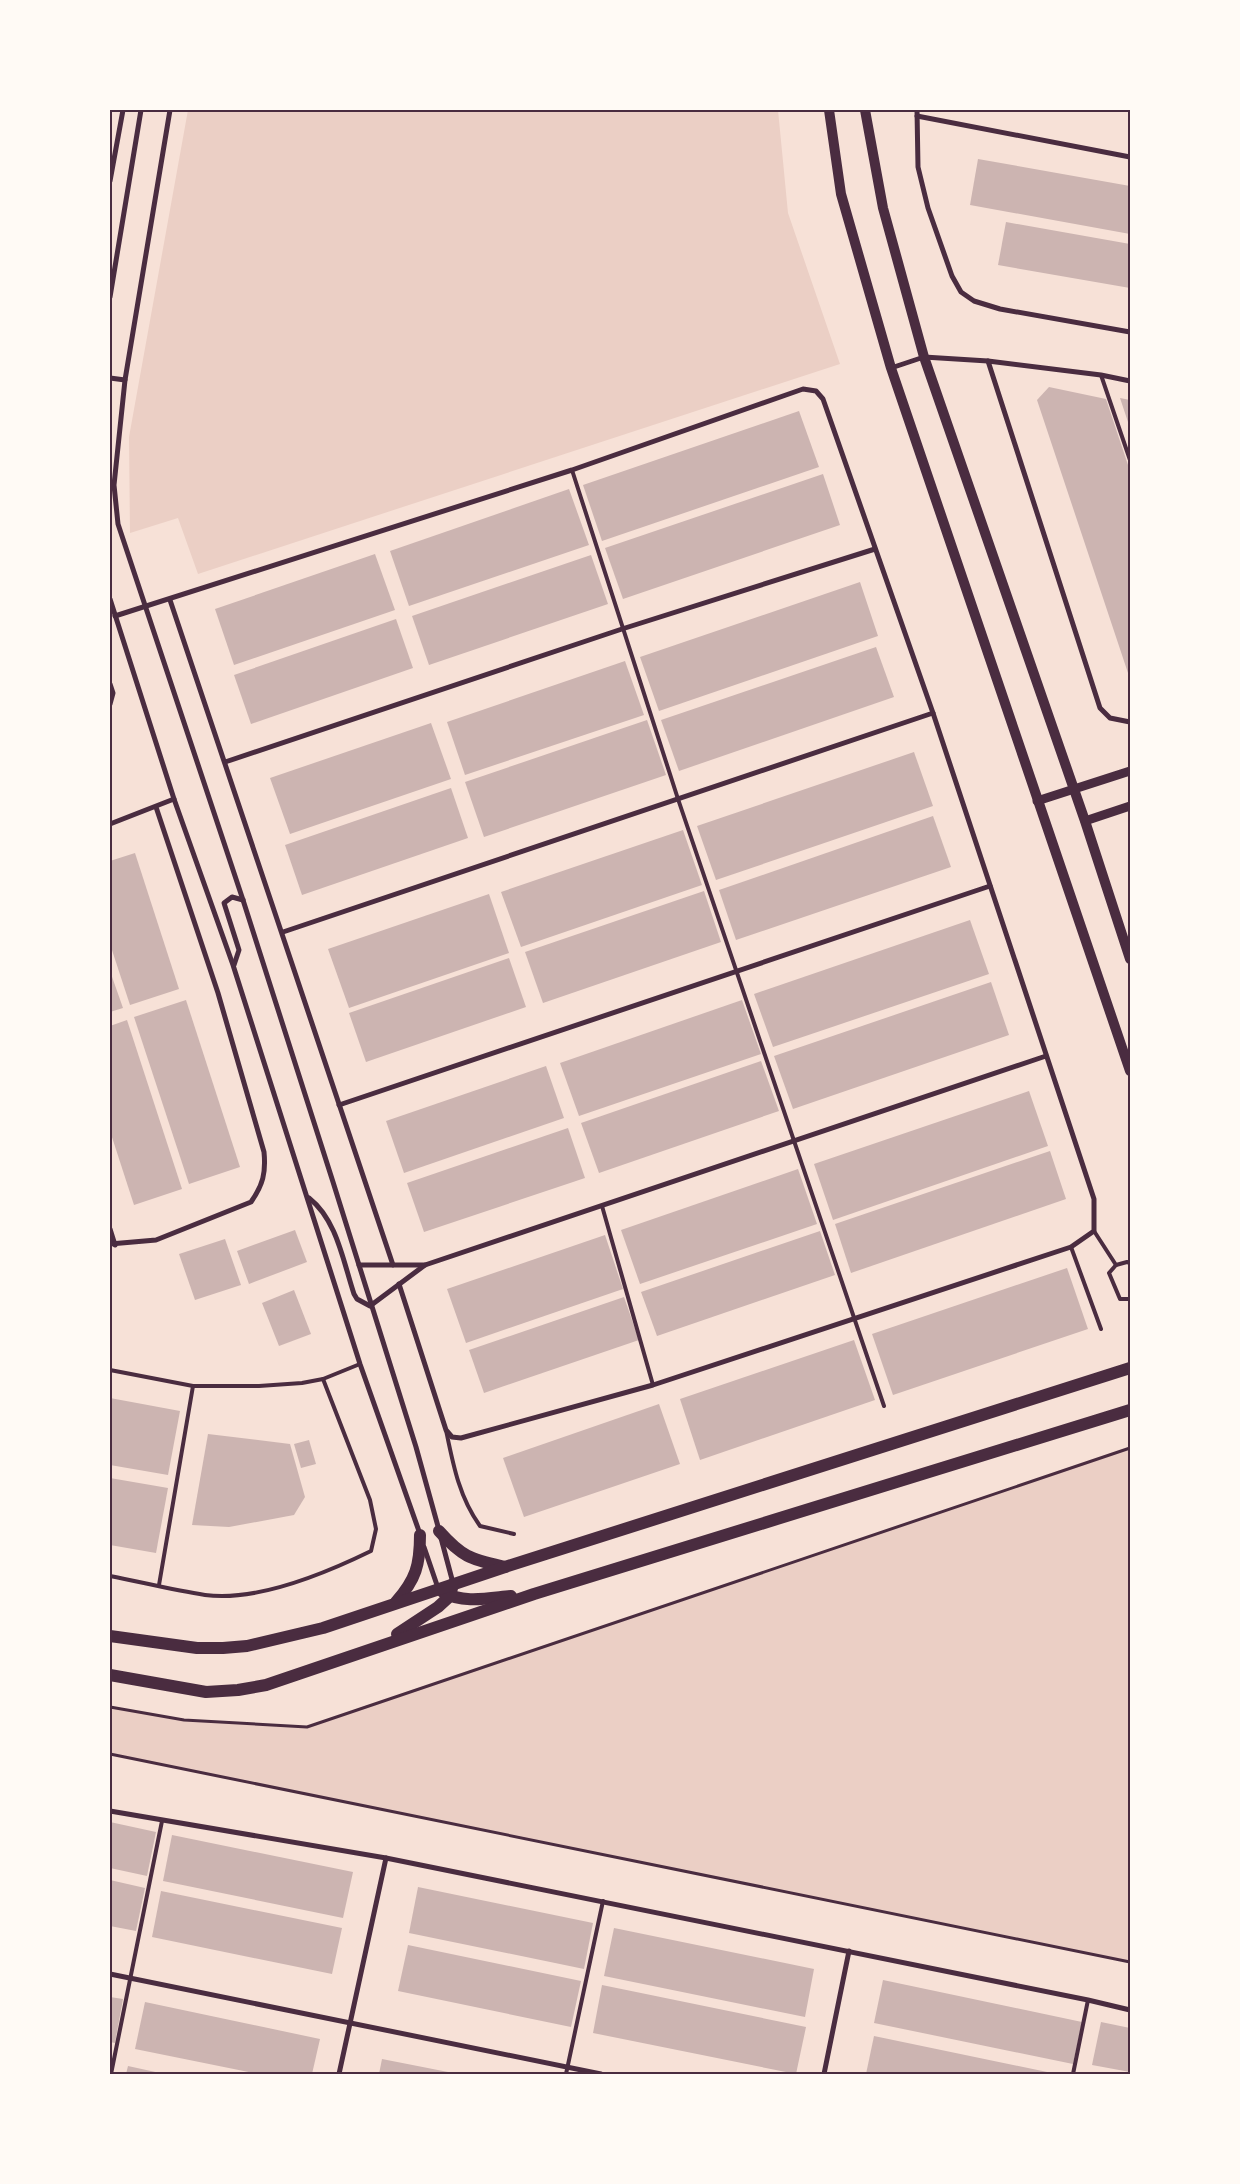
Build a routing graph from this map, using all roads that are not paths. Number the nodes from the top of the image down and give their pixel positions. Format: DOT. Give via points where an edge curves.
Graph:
graph roads {
  1 [pos="123,110"];
  2 [pos="141,110"];
  3 [pos="170,110"];
  4 [pos="829,110"];
  5 [pos="865,110"];
  6 [pos="918,110"];
  7 [pos="917,116"];
  8 [pos="1130,157"];
  9 [pos="110,181"];
  10 [pos="110,297"];
  11 [pos="1130,332"];
  12 [pos="924,357"];
  13 [pos="988,361"];
  14 [pos="891,368"];
  15 [pos="1101,375"];
  16 [pos="110,378"];
  17 [pos="125,380"];
  18 [pos="1130,381"];
  19 [pos="1130,460"];
  20 [pos="572,470"];
  21 [pos="875,549"];
  22 [pos="110,598"];
  23 [pos="170,600"];
  24 [pos="145,608"];
  25 [pos="115,616"];
  26 [pos="622,629"];
  27 [pos="110,684"];
  28 [pos="110,704"];
  29 [pos="933,714"];
  30 [pos="1130,722"];
  31 [pos="225,762"];
  32 [pos="1130,771"];
  33 [pos="1073,789"];
  34 [pos="678,798"];
  35 [pos="174,799"];
  36 [pos="1037,801"];
  37 [pos="1130,806"];
  38 [pos="156,807"];
  39 [pos="1085,821"];
  40 [pos="110,824"];
  41 [pos="990,886"];
  42 [pos="243,900"];
  43 [pos="283,932"];
  44 [pos="1130,959"];
  45 [pos="233,966"];
  46 [pos="737,972"];
  47 [pos="1046,1056"];
  48 [pos="1130,1071"];
  49 [pos="339,1105"];
  50 [pos="796,1140"];
  51 [pos="308,1197"];
  52 [pos="602,1206"];
  53 [pos="110,1229"];
  54 [pos="1094,1231"];
  55 [pos="112,1245"];
  56 [pos="1072,1247"];
  57 [pos="1130,1264"];
  58 [pos="359,1265"];
  59 [pos="393,1265"];
  60 [pos="425,1265"];
  61 [pos="1116,1265"];
  62 [pos="399,1284"];
  63 [pos="1130,1299"];
  64 [pos="370,1306"];
  65 [pos="854,1317"];
  66 [pos="1101,1329"];
  67 [pos="360,1364"];
  68 [pos="1130,1368"];
  69 [pos="110,1370"];
  70 [pos="323,1379"];
  71 [pos="653,1385"];
  72 [pos="193,1386"];
  73 [pos="884,1406"];
  74 [pos="1130,1410"];
  75 [pos="446,1430"];
  76 [pos="439,1531"];
  77 [pos="420,1534"];
  78 [pos="514,1534"];
  79 [pos="505,1567"];
  80 [pos="110,1576"];
  81 [pos="159,1585"];
  82 [pos="438,1589"];
  83 [pos="451,1590"];
  84 [pos="534,1594"];
  85 [pos="395,1604"];
  86 [pos="110,1636"];
  87 [pos="378,1645"];
  88 [pos="110,1675"];
  89 [pos="110,1811"];
  90 [pos="162,1821"];
  91 [pos="386,1858"];
  92 [pos="603,1901"];
  93 [pos="849,1951"];
  94 [pos="110,1974"];
  95 [pos="131,1978"];
  96 [pos="1088,2000"];
  97 [pos="1130,2010"];
  98 [pos="349,2023"];
  99 [pos="568,2067"];
  100 [pos="112,2074"];
  101 [pos="339,2074"];
  102 [pos="566,2074"];
  103 [pos="601,2074"];
  104 [pos="824,2074"];
  105 [pos="1073,2074"];
  1 -- 9 [label="street"];
  2 -- 10 [label="street"];
  3 -- 17 [label="street"];
  4 -- 14 [label="main road" via="842,194"];
  5 -- 12 [label="main road" via="883,208"];
  6 -- 7 [label="street"];
  7 -- 8 [label="street"];
  7 -- 11 [label="street" via="918,167 928,208 952,276 961,292 1000,309"];
  12 -- 13 [label="street"];
  12 -- 14 [label="street"];
  12 -- 33 [label="main road"];
  13 -- 15 [label="street"];
  13 -- 30 [label="street" via="1100,708 1110,718"];
  14 -- 36 [label="main road"];
  15 -- 18 [label="street"];
  15 -- 19 [label="lane"];
  16 -- 17 [label="street"];
  17 -- 24 [label="street" via="114,485 118,524"];
  20 -- 21 [label="street" via="803,389 816,391 822,399"];
  20 -- 23 [label="street"];
  20 -- 26 [label="lane"];
  21 -- 26 [label="street"];
  21 -- 29 [label="street"];
  22 -- 25 [label="street"];
  23 -- 24 [label="street"];
  23 -- 31 [label="street"];
  24 -- 25 [label="street"];
  24 -- 42 [label="street"];
  25 -- 35 [label="street"];
  26 -- 31 [label="street"];
  26 -- 34 [label="lane"];
  27 -- 28 [label="street" via="113,693"];
  29 -- 34 [label="street"];
  29 -- 41 [label="street"];
  31 -- 43 [label="street"];
  32 -- 33 [label="street"];
  33 -- 36 [label="street"];
  33 -- 39 [label="main road"];
  34 -- 43 [label="street"];
  34 -- 46 [label="lane"];
  35 -- 38 [label="street"];
  35 -- 45 [label="street"];
  36 -- 48 [label="main road"];
  37 -- 39 [label="street"];
  38 -- 40 [label="street"];
  38 -- 55 [label="street" via="218,993 264,1152 266,1171 251,1202 156,1240"];
  39 -- 44 [label="main road"];
  41 -- 46 [label="street"];
  41 -- 47 [label="street"];
  42 -- 45 [label="street" via="232,897 224,902 239,950"];
  42 -- 58 [label="street"];
  43 -- 49 [label="street"];
  45 -- 51 [label="street"];
  46 -- 49 [label="street"];
  46 -- 50 [label="lane"];
  47 -- 50 [label="street"];
  47 -- 54 [label="street" via="1094,1198"];
  49 -- 59 [label="street"];
  50 -- 52 [label="street"];
  50 -- 65 [label="lane"];
  51 -- 64 [label="street" via="332,1227 354,1294"];
  51 -- 67 [label="street"];
  52 -- 60 [label="street"];
  52 -- 71 [label="lane"];
  53 -- 55 [label="street"];
  54 -- 56 [label="street"];
  54 -- 61 [label="lane"];
  56 -- 65 [label="street"];
  56 -- 66 [label="lane"];
  57 -- 61 [label="lane"];
  58 -- 59 [label="street"];
  58 -- 64 [label="street"];
  59 -- 60 [label="street"];
  60 -- 62 [label="street"];
  61 -- 63 [label="lane" via="1109,1273 1120,1299"];
  62 -- 64 [label="street"];
  62 -- 75 [label="street"];
  64 -- 76 [label="street" via="416,1447"];
  65 -- 71 [label="street"];
  65 -- 73 [label="lane"];
  67 -- 70 [label="lane"];
  67 -- 77 [label="street"];
  68 -- 79 [label="main road"];
  69 -- 72 [label="lane"];
  70 -- 72 [label="lane" via="259,1386"];
  70 -- 81 [label="lane" via="370,1500 376,1529 371,1551 338,1567 248,1593 206,1595"];
  71 -- 75 [label="street" via="461,1438 452,1437"];
  72 -- 81 [label="lane"];
  74 -- 84 [label="main road"];
  75 -- 78 [label="lane" via="458,1485 467,1509 480,1526"];
  76 -- 79 [label="main road" via="455,1550"];
  76 -- 83 [label="street"];
  77 -- 82 [label="street"];
  77 -- 85 [label="main road" via="420,1557 411,1585"];
  79 -- 83 [label="main road"];
  80 -- 81 [label="lane"];
  82 -- 83 [label="main road"];
  82 -- 85 [label="main road"];
  83 -- 84 [label="main road" via="469,1600"];
  83 -- 87 [label="main road" via="425,1617"];
  84 -- 87 [label="main road"];
  85 -- 86 [label="main road" via="322,1628 247,1646 196,1648"];
  87 -- 88 [label="main road" via="266,1685 238,1690 206,1692"];
  89 -- 90 [label="street"];
  90 -- 91 [label="street"];
  90 -- 95 [label="lane"];
  91 -- 92 [label="street"];
  91 -- 98 [label="street"];
  92 -- 93 [label="street"];
  92 -- 99 [label="lane"];
  93 -- 96 [label="street"];
  93 -- 104 [label="street"];
  94 -- 95 [label="street"];
  95 -- 98 [label="street"];
  95 -- 100 [label="lane"];
  96 -- 97 [label="street"];
  96 -- 105 [label="lane"];
  98 -- 99 [label="street"];
  98 -- 101 [label="street"];
  99 -- 102 [label="lane"];
  99 -- 103 [label="street"];
}
